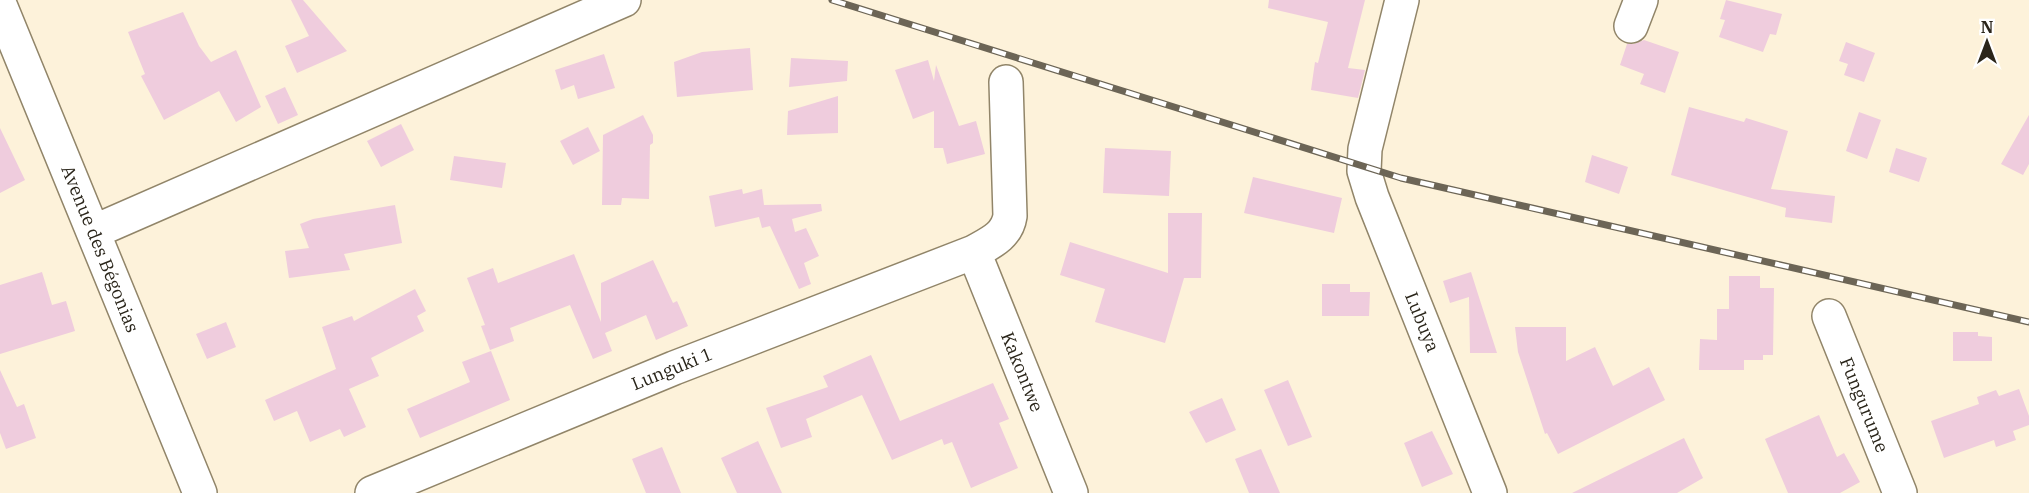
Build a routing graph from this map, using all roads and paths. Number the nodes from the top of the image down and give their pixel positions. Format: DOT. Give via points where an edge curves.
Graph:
graph roads {
  1 [pos="624,0"];
  2 [pos="1402,0"];
  3 [pos="0,5"];
  4 [pos="1006,82"];
  5 [pos="93,232"];
  6 [pos="974,252"];
  7 [pos="1829,316"];
  8 [pos="200,493"];
  9 [pos="372,493"];
  10 [pos="1071,493"];
  11 [pos="1490,493"];
  12 [pos="1900,493"];
  1 -- 5 [label="street"];
  2 -- 11 [label="street, Lubuya" via="1365,149 1364,171"];
  3 -- 5 [label="street, Avenue des Bégonias"];
  4 -- 6 [label="street, Lunguki 1" via="1009,224 998,238"];
  5 -- 8 [label="street, Avenue des Bégonias"];
  6 -- 9 [label="street, Lunguki 1" via="674,368"];
  6 -- 10 [label="street, Kakontwe"];
  7 -- 12 [label="street, Fungurume"];
}
